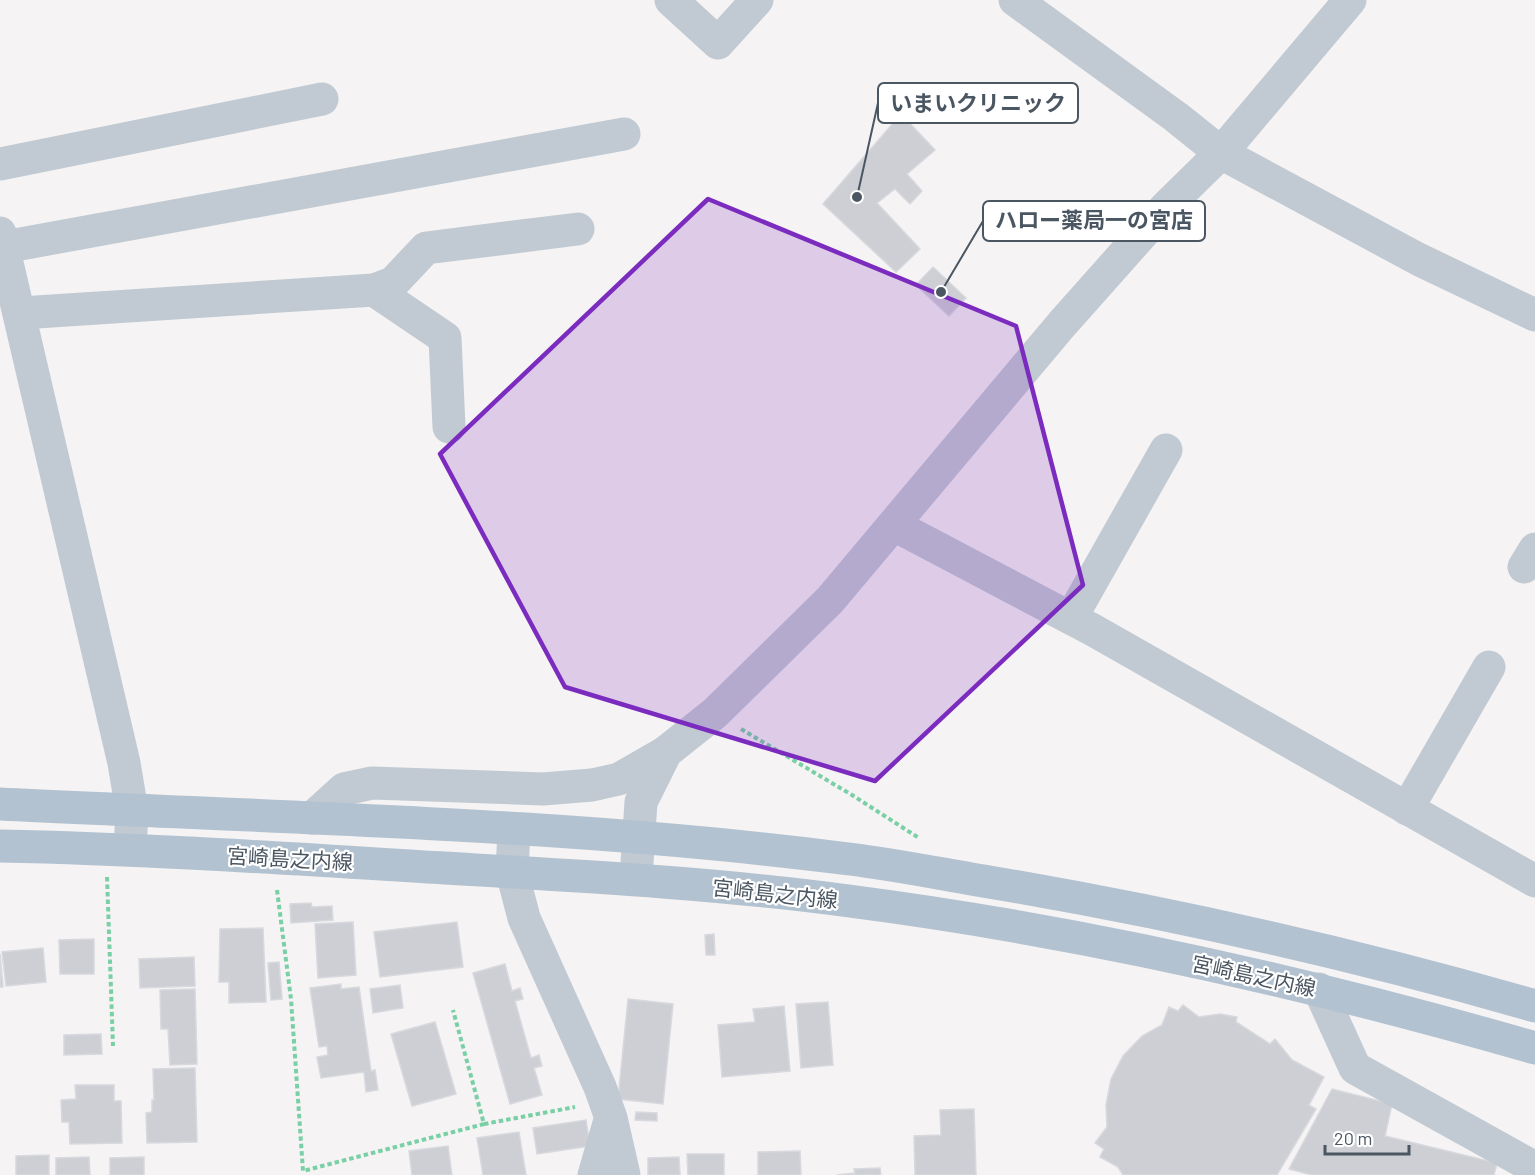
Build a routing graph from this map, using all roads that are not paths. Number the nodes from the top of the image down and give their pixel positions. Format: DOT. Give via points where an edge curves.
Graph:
graph roads {
  1 [pos="671,0"];
  2 [pos="757,0"];
  3 [pos="1015,0"];
  4 [pos="1350,0"];
  5 [pos="322,99"];
  6 [pos="624,134"];
  7 [pos="1221,153"];
  8 [pos="0,164"];
  9 [pos="578,229"];
  10 [pos="2,240"];
  11 [pos="374,290"];
  12 [pos="21,313"];
  13 [pos="1535,315"];
  14 [pos="449,427"];
  15 [pos="1166,450"];
  16 [pos="894,525"];
  17 [pos="1071,618"];
  18 [pos="1490,667"];
  19 [pos="666,752"];
  20 [pos="0,804"];
  21 [pos="1407,809"];
  22 [pos="132,810"];
  23 [pos="312,818"];
  24 [pos="514,830"];
  25 [pos="638,838"];
  26 [pos="0,846"];
  27 [pos="119,849"];
  28 [pos="512,872"];
  29 [pos="636,878"];
  30 [pos="1535,880"];
  31 [pos="1318,989"];
  32 [pos="1535,1006"];
  33 [pos="1535,1048"];
  34 [pos="608,1110"];
  35 [pos="1535,1168"];
  36 [pos="594,1175"];
  37 [pos="624,1175"];
  1 -- 2 [label="street" via="718,43"];
  3 -- 7 [label="street"];
  4 -- 7 [label="street"];
  5 -- 8 [label="street"];
  6 -- 10 [label="street"];
  7 -- 13 [label="street" via="1418,260"];
  7 -- 16 [label="street" via="1166,207 1062,324"];
  9 -- 11 [label="street" via="426,248 393,283"];
  10 -- 12 [label="street"];
  11 -- 12 [label="street"];
  11 -- 14 [label="street" via="445,338"];
  12 -- 22 [label="street"];
  15 -- 17 [label="street"];
  16 -- 17 [label="street"];
  16 -- 19 [label="street" via="830,600 715,713"];
  17 -- 21 [label="street"];
  18 -- 21 [label="street"];
  19 -- 23 [label="street" via="619,778 592,785 543,789 372,783 344,789"];
  19 -- 25 [label="street" via="641,802"];
  20 -- 22 [label="main road, 宮崎島之内線"];
  21 -- 30 [label="street"];
  22 -- 23 [label="main road, 宮崎島之内線"];
  22 -- 27 [label="street"];
  23 -- 24 [label="main road, 宮崎島之内線"];
  24 -- 25 [label="main road, 宮崎島之内線"];
  24 -- 28 [label="street"];
  25 -- 29 [label="street"];
  25 -- 32 [label="main road, 宮崎島之内線" via="850,859 1077,898 1188,919"];
  26 -- 27 [label="main road, 宮崎島之内線"];
  27 -- 28 [label="main road, 宮崎島之内線"];
  28 -- 29 [label="main road, 宮崎島之内線"];
  28 -- 34 [label="street" via="524,918"];
  29 -- 31 [label="main road, 宮崎島之内線" via="849,901 1080,938"];
  31 -- 33 [label="main road, 宮崎島之内線"];
  31 -- 35 [label="street" via="1355,1068"];
  34 -- 36 [label="street"];
  34 -- 37 [label="street"];
}
